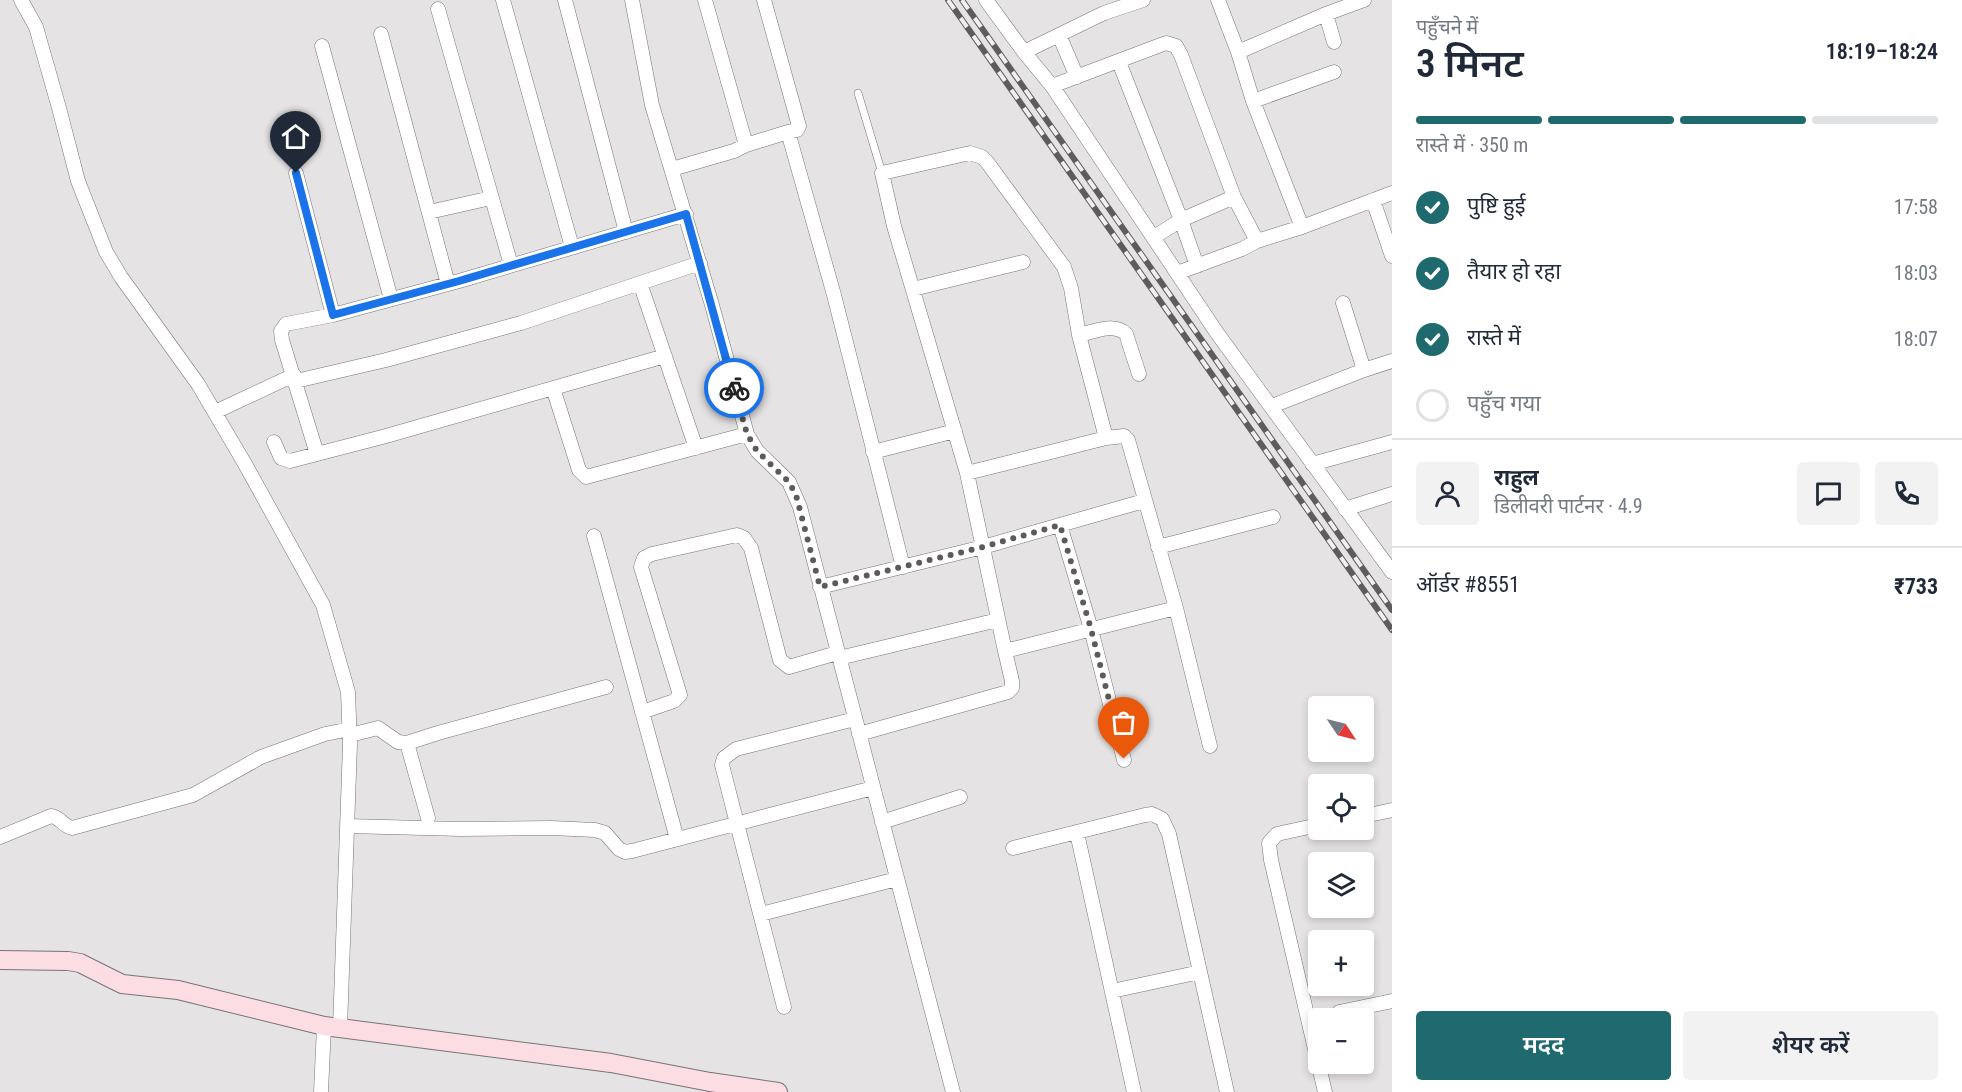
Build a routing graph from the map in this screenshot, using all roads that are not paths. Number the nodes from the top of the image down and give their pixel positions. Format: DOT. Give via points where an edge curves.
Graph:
graph roads {
  1 [pos="24,0"];
  2 [pos="503,0"];
  3 [pos="565,0"];
  4 [pos="632,0"];
  5 [pos="705,0"];
  6 [pos="764,0"];
  7 [pos="987,0"];
  8 [pos="1098,0"];
  9 [pos="1143,0"];
  10 [pos="1218,0"];
  11 [pos="1364,0"];
  12 [pos="438,9"];
  13 [pos="1104,13"];
  14 [pos="1326,14"];
  15 [pos="381,34"];
  16 [pos="1059,35"];
  17 [pos="1334,42"];
  18 [pos="322,46"];
  19 [pos="1024,52"];
  20 [pos="1238,52"];
  21 [pos="1119,62"];
  22 [pos="1334,72"];
  23 [pos="1077,77"];
  24 [pos="1052,86"];
  25 [pos="858,93"];
  26 [pos="1253,101"];
  27 [pos="788,132"];
  28 [pos="746,145"];
  29 [pos="672,169"];
  30 [pos="296,173"];
  31 [pos="882,173"];
  32 [pos="1392,193"];
  33 [pos="1234,197"];
  34 [pos="491,198"];
  35 [pos="1373,200"];
  36 [pos="429,212"];
  37 [pos="686,214"];
  38 [pos="1181,220"];
  39 [pos="1302,227"];
  40 [pos="626,232"];
  41 [pos="1154,237"];
  42 [pos="1257,241"];
  43 [pos="572,247"];
  44 [pos="1392,256"];
  45 [pos="700,262"];
  46 [pos="1023,262"];
  47 [pos="511,265"];
  48 [pos="1197,266"];
  49 [pos="1177,273"];
  50 [pos="640,283"];
  51 [pos="448,284"];
  52 [pos="913,289"];
  53 [pos="391,299"];
  54 [pos="1342,303"];
  55 [pos="333,315"];
  56 [pos="1079,335"];
  57 [pos="665,356"];
  58 [pos="1392,362"];
  59 [pos="1364,370"];
  60 [pos="1138,374"];
  61 [pos="295,378"];
  62 [pos="553,388"];
  63 [pos="1272,406"];
  64 [pos="215,412"];
  65 [pos="955,431"];
  66 [pos="747,434"];
  67 [pos="1106,438"];
  68 [pos="274,442"];
  69 [pos="1392,442"];
  70 [pos="696,448"];
  71 [pos="873,452"];
  72 [pos="317,454"];
  73 [pos="1312,464"];
  74 [pos="967,473"];
  75 [pos="1392,494"];
  76 [pos="1144,501"];
  77 [pos="1345,509"];
  78 [pos="1273,517"];
  79 [pos="1060,525"];
  80 [pos="594,536"];
  81 [pos="983,547"];
  82 [pos="1158,547"];
  83 [pos="903,567"];
  84 [pos="1392,572"];
  85 [pos="820,587"];
  86 [pos="1176,608"];
  87 [pos="998,620"];
  88 [pos="1091,629"];
  89 [pos="1005,651"];
  90 [pos="838,656"];
  91 [pos="606,687"];
  92 [pos="642,712"];
  93 [pos="855,718"];
  94 [pos="350,732"];
  95 [pos="859,734"];
  96 [pos="407,743"];
  97 [pos="1210,746"];
  98 [pos="1124,759"];
  99 [pos="873,788"];
  100 [pos="960,797"];
  101 [pos="1392,810"];
  102 [pos="1374,814"];
  103 [pos="428,819"];
  104 [pos="738,822"];
  105 [pos="882,822"];
  106 [pos="347,826"];
  107 [pos="1308,827"];
  108 [pos="1077,833"];
  109 [pos="0,837"];
  110 [pos="677,839"];
  111 [pos="1013,848"];
  112 [pos="897,879"];
  113 [pos="761,914"];
  114 [pos="0,960"];
  115 [pos="1200,972"];
  116 [pos="1112,991"];
  117 [pos="1392,1001"];
  118 [pos="784,1007"];
  119 [pos="1359,1008"];
  120 [pos="332,1027"];
  121 [pos="710,1087"];
  122 [pos="321,1092"];
  123 [pos="778,1092"];
  124 [pos="953,1092"];
  125 [pos="1134,1092"];
  126 [pos="1227,1092"];
  127 [pos="1325,1092"];
  1 -- 64 [label="street" via="39,37 78,182 106,252"];
  2 -- 43 [label="street"];
  3 -- 40 [label="street"];
  4 -- 29 [label="street" via="652,105"];
  5 -- 28 [label="street"];
  6 -- 27 [label="street" via="799,126"];
  7 -- 19 [label="street"];
  8 -- 13 [label="street"];
  9 -- 13 [label="street"];
  10 -- 20 [label="street"];
  11 -- 14 [label="street"];
  12 -- 34 [label="street"];
  13 -- 16 [label="street"];
  14 -- 17 [label="street"];
  14 -- 20 [label="street"];
  15 -- 36 [label="street"];
  16 -- 19 [label="street"];
  16 -- 23 [label="street"];
  18 -- 53 [label="street"];
  19 -- 24 [label="street"];
  20 -- 26 [label="street"];
  21 -- 23 [label="street"];
  21 -- 33 [label="street" via="1166,43 1176,46"];
  21 -- 38 [label="street"];
  22 -- 26 [label="street"];
  23 -- 24 [label="street"];
  24 -- 41 [label="street"];
  25 -- 31 [label="lane"];
  26 -- 39 [label="street"];
  27 -- 28 [label="street"];
  27 -- 71 [label="street"];
  28 -- 29 [label="street"];
  29 -- 37 [label="street"];
  30 -- 55 [label="street"];
  31 -- 52 [label="street"];
  31 -- 56 [label="street" via="970,153 982,157 1064,267"];
  32 -- 35 [label="street"];
  33 -- 38 [label="street"];
  33 -- 42 [label="street"];
  34 -- 36 [label="street"];
  34 -- 47 [label="street"];
  35 -- 39 [label="street"];
  35 -- 44 [label="street"];
  36 -- 51 [label="street"];
  37 -- 40 [label="street"];
  37 -- 45 [label="street"];
  38 -- 41 [label="street"];
  38 -- 48 [label="street"];
  39 -- 42 [label="street"];
  40 -- 43 [label="street"];
  41 -- 49 [label="street"];
  42 -- 48 [label="street"];
  43 -- 47 [label="street"];
  45 -- 50 [label="street"];
  45 -- 66 [label="street"];
  46 -- 52 [label="street"];
  47 -- 51 [label="street"];
  48 -- 49 [label="street"];
  49 -- 63 [label="street"];
  50 -- 57 [label="street"];
  50 -- 61 [label="street" via="521,323 386,360"];
  51 -- 53 [label="street"];
  52 -- 65 [label="street"];
  53 -- 55 [label="street"];
  54 -- 59 [label="street"];
  55 -- 61 [label="street" via="283,327 282,340"];
  56 -- 60 [label="street" via="1122,330"];
  56 -- 67 [label="street"];
  57 -- 62 [label="street"];
  57 -- 70 [label="street"];
  58 -- 59 [label="street"];
  59 -- 63 [label="street"];
  61 -- 64 [label="street"];
  61 -- 72 [label="street"];
  62 -- 70 [label="street" via="579,470 586,477"];
  62 -- 72 [label="street"];
  63 -- 73 [label="street"];
  64 -- 94 [label="street" via="324,605 348,692"];
  65 -- 71 [label="street"];
  65 -- 74 [label="street"];
  66 -- 70 [label="street"];
  66 -- 85 [label="street" via="796,495"];
  67 -- 74 [label="street"];
  67 -- 76 [label="street" via="1126,437"];
  68 -- 72 [label="street" via="283,460"];
  69 -- 73 [label="street"];
  71 -- 83 [label="street"];
  73 -- 77 [label="street"];
  74 -- 81 [label="street"];
  75 -- 77 [label="street"];
  76 -- 79 [label="street"];
  76 -- 82 [label="street"];
  77 -- 84 [label="street"];
  78 -- 82 [label="street"];
  79 -- 81 [label="street"];
  79 -- 88 [label="street"];
  80 -- 92 [label="street"];
  81 -- 83 [label="street"];
  81 -- 87 [label="street"];
  82 -- 86 [label="street"];
  83 -- 85 [label="street"];
  85 -- 90 [label="street"];
  86 -- 88 [label="street"];
  86 -- 97 [label="street"];
  87 -- 89 [label="street"];
  87 -- 90 [label="street"];
  88 -- 89 [label="street"];
  88 -- 98 [label="street"];
  89 -- 95 [label="street" via="1012,681 1008,692"];
  90 -- 92 [label="street" via="789,667 780,660 751,548 744,538 737,535 652,555 644,558 641,567 680,695 674,701"];
  90 -- 93 [label="street"];
  91 -- 96 [label="street"];
  92 -- 110 [label="street"];
  93 -- 95 [label="street"];
  93 -- 104 [label="street" via="729,752 722,765"];
  94 -- 96 [label="street" via="378,728 398,742"];
  94 -- 106 [label="street"];
  94 -- 109 [label="street" via="325,734 261,757 193,795 72,828 51,816"];
  95 -- 99 [label="street"];
  96 -- 103 [label="street"];
  99 -- 104 [label="street"];
  99 -- 105 [label="street"];
  100 -- 105 [label="street"];
  101 -- 102 [label="street"];
  104 -- 110 [label="street"];
  104 -- 113 [label="street"];
  105 -- 112 [label="street"];
  106 -- 110 [label="street" via="595,830 605,833 625,852"];
  106 -- 120 [label="street"];
  107 -- 127 [label="street" via="1277,834 1269,843"];
  108 -- 111 [label="street"];
  108 -- 115 [label="street" via="1144,815 1162,819"];
  108 -- 116 [label="street"];
  112 -- 113 [label="street"];
  112 -- 124 [label="street"];
  113 -- 118 [label="street"];
  114 -- 120 [label="street" via="80,963 122,984 178,990"];
  115 -- 116 [label="street"];
  115 -- 126 [label="street"];
  116 -- 125 [label="street"];
  117 -- 119 [label="street"];
  120 -- 121 [label="street" via="611,1063"];
  120 -- 122 [label="street"];
  121 -- 123 [label="street"];
}
